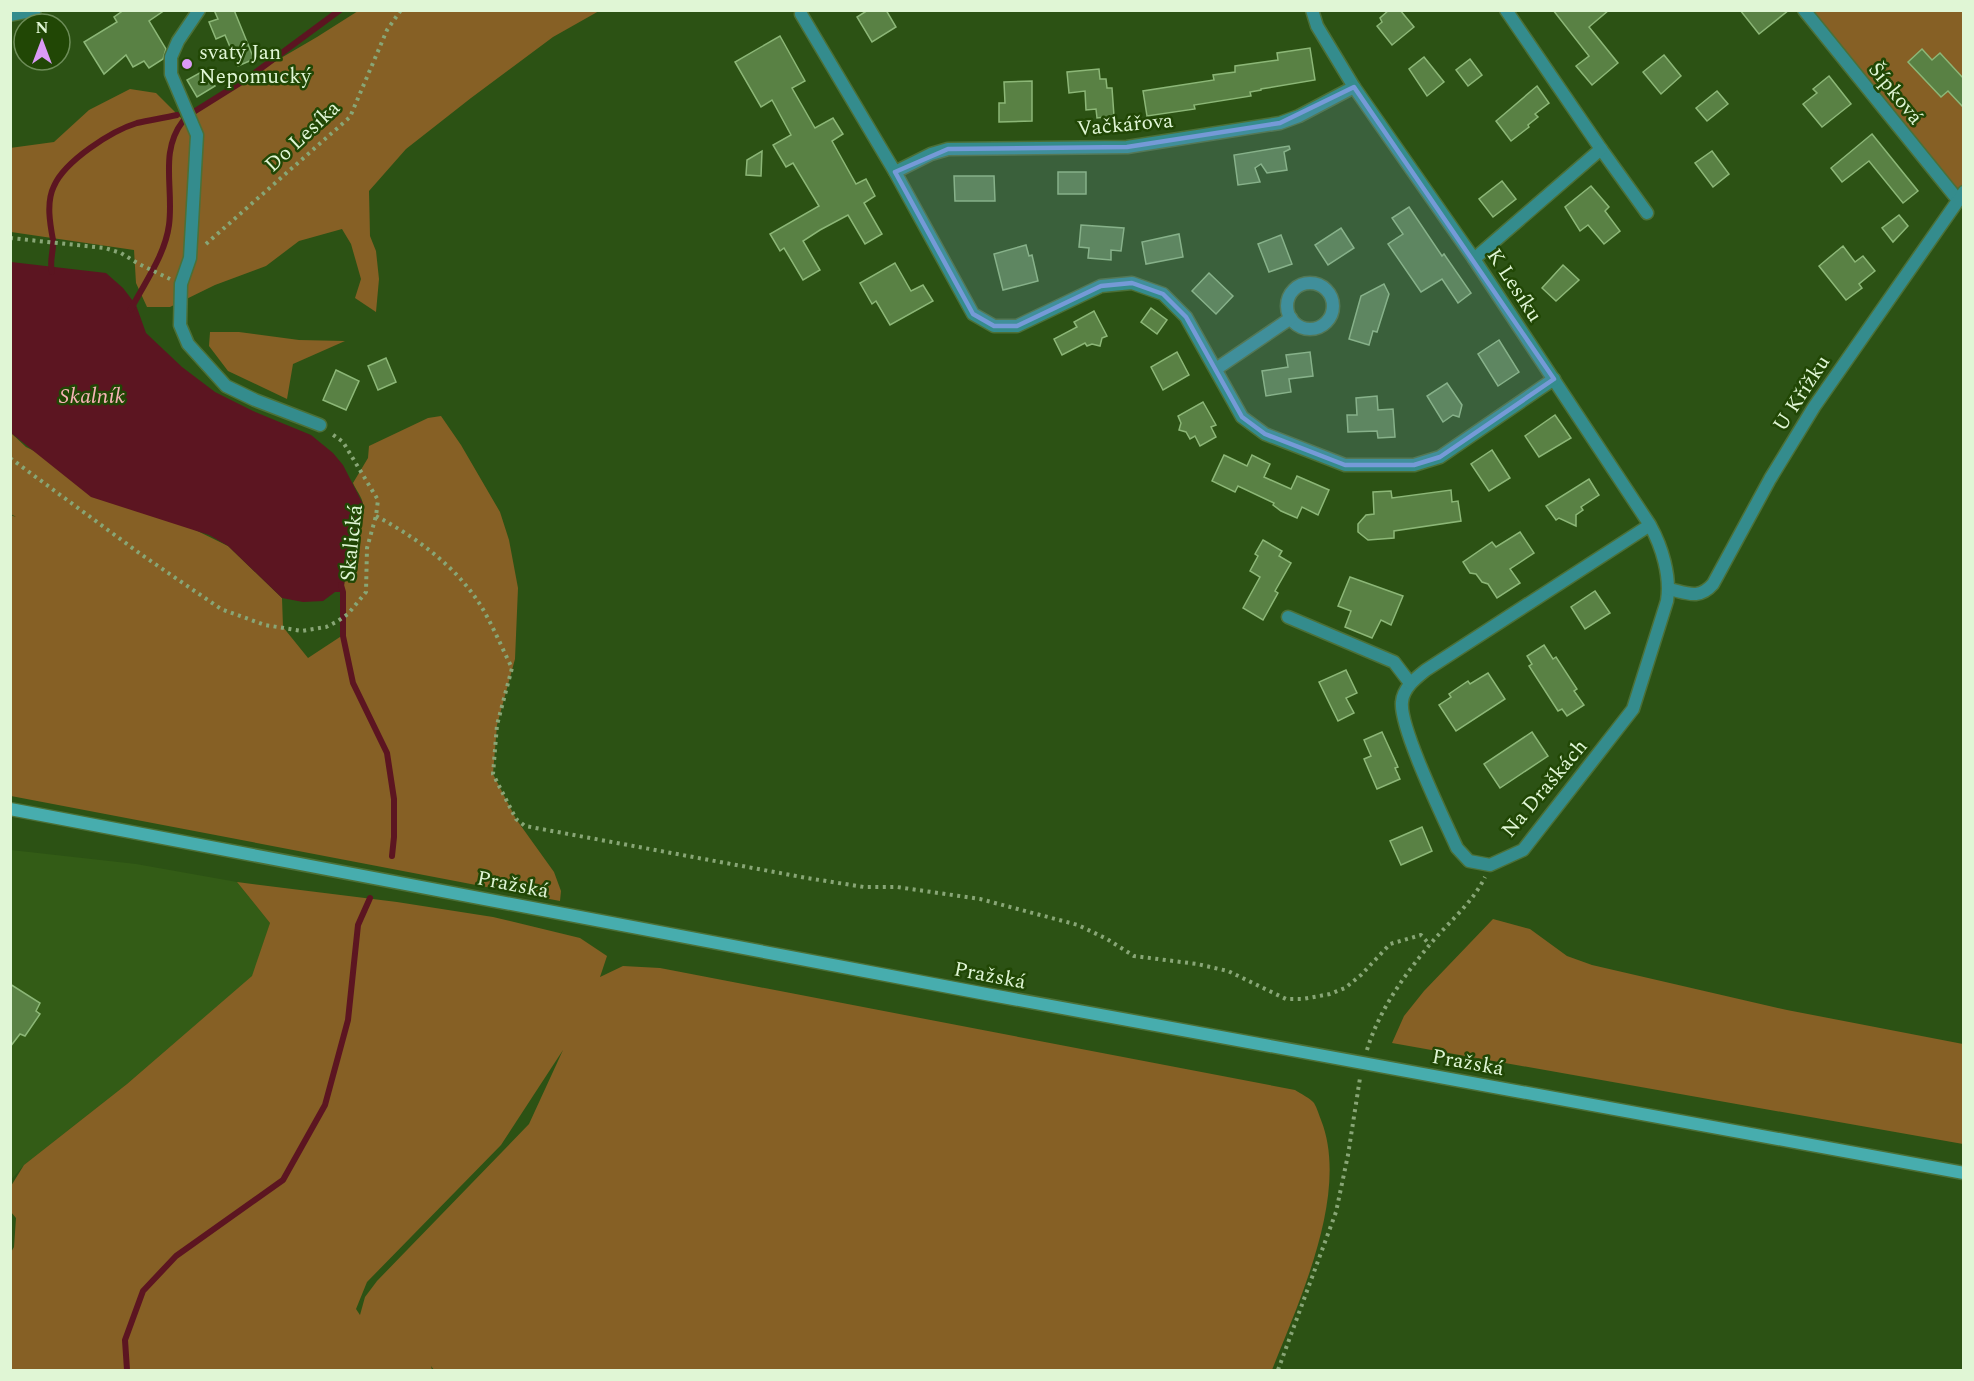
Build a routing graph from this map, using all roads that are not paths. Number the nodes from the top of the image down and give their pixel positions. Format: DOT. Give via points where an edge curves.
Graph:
graph roads {
  1 [pos="35,10"];
  2 [pos="199,10"];
  3 [pos="1312,10"];
  4 [pos="1506,10"];
  5 [pos="1804,10"];
  6 [pos="801,14"];
  7 [pos="10,15"];
  8 [pos="1354,87"];
  9 [pos="1601,149"];
  10 [pos="895,172"];
  11 [pos="1961,196"];
  12 [pos="1647,213"];
  13 [pos="1474,258"];
  14 [pos="1291,318"];
  15 [pos="1216,369"];
  16 [pos="1554,380"];
  17 [pos="320,425"];
  18 [pos="1650,525"];
  19 [pos="1669,589"];
  20 [pos="1288,617"];
  21 [pos="1410,683"];
  22 [pos="10,809"];
  23 [pos="1964,1173"];
  1 -- 7 [label="street"];
  2 -- 17 [label="street" via="171,57 171,74 197,135 190,258 181,284 180,325 188,344 226,386"];
  3 -- 8 [label="street, K Lesíku" via="1317,26"];
  4 -- 9 [label="street"];
  5 -- 11 [label="street, Šípková"];
  6 -- 10 [label="street"];
  8 -- 10 [label="street, Vačkářova" via="1280,123 1127,147 948,149"];
  8 -- 13 [label="street, K Lesíku"];
  9 -- 12 [label="street"];
  9 -- 13 [label="street"];
  10 -- 15 [label="street" via="974,314 994,326 1017,326 1101,286 1132,283 1163,294 1185,317"];
  11 -- 19 [label="street, U Křížku" via="1808,415 1713,584 1700,594"];
  13 -- 16 [label="street, K Lesíku"];
  14 -- 15 [label="street"];
  15 -- 16 [label="street" via="1242,417 1265,434 1345,465 1414,465 1440,457"];
  16 -- 18 [label="street, K Lesíku"];
  18 -- 19 [label="street, K Lesíku" via="1658,540"];
  18 -- 21 [label="street"];
  19 -- 21 [label="street, Na Draškách" via="1633,709 1523,850 1490,865 1469,861 1456,848 1405,726 1402,701"];
  20 -- 21 [label="street" via="1394,662"];
  22 -- 23 [label="main road, Pražská" via="963,990"];
}
